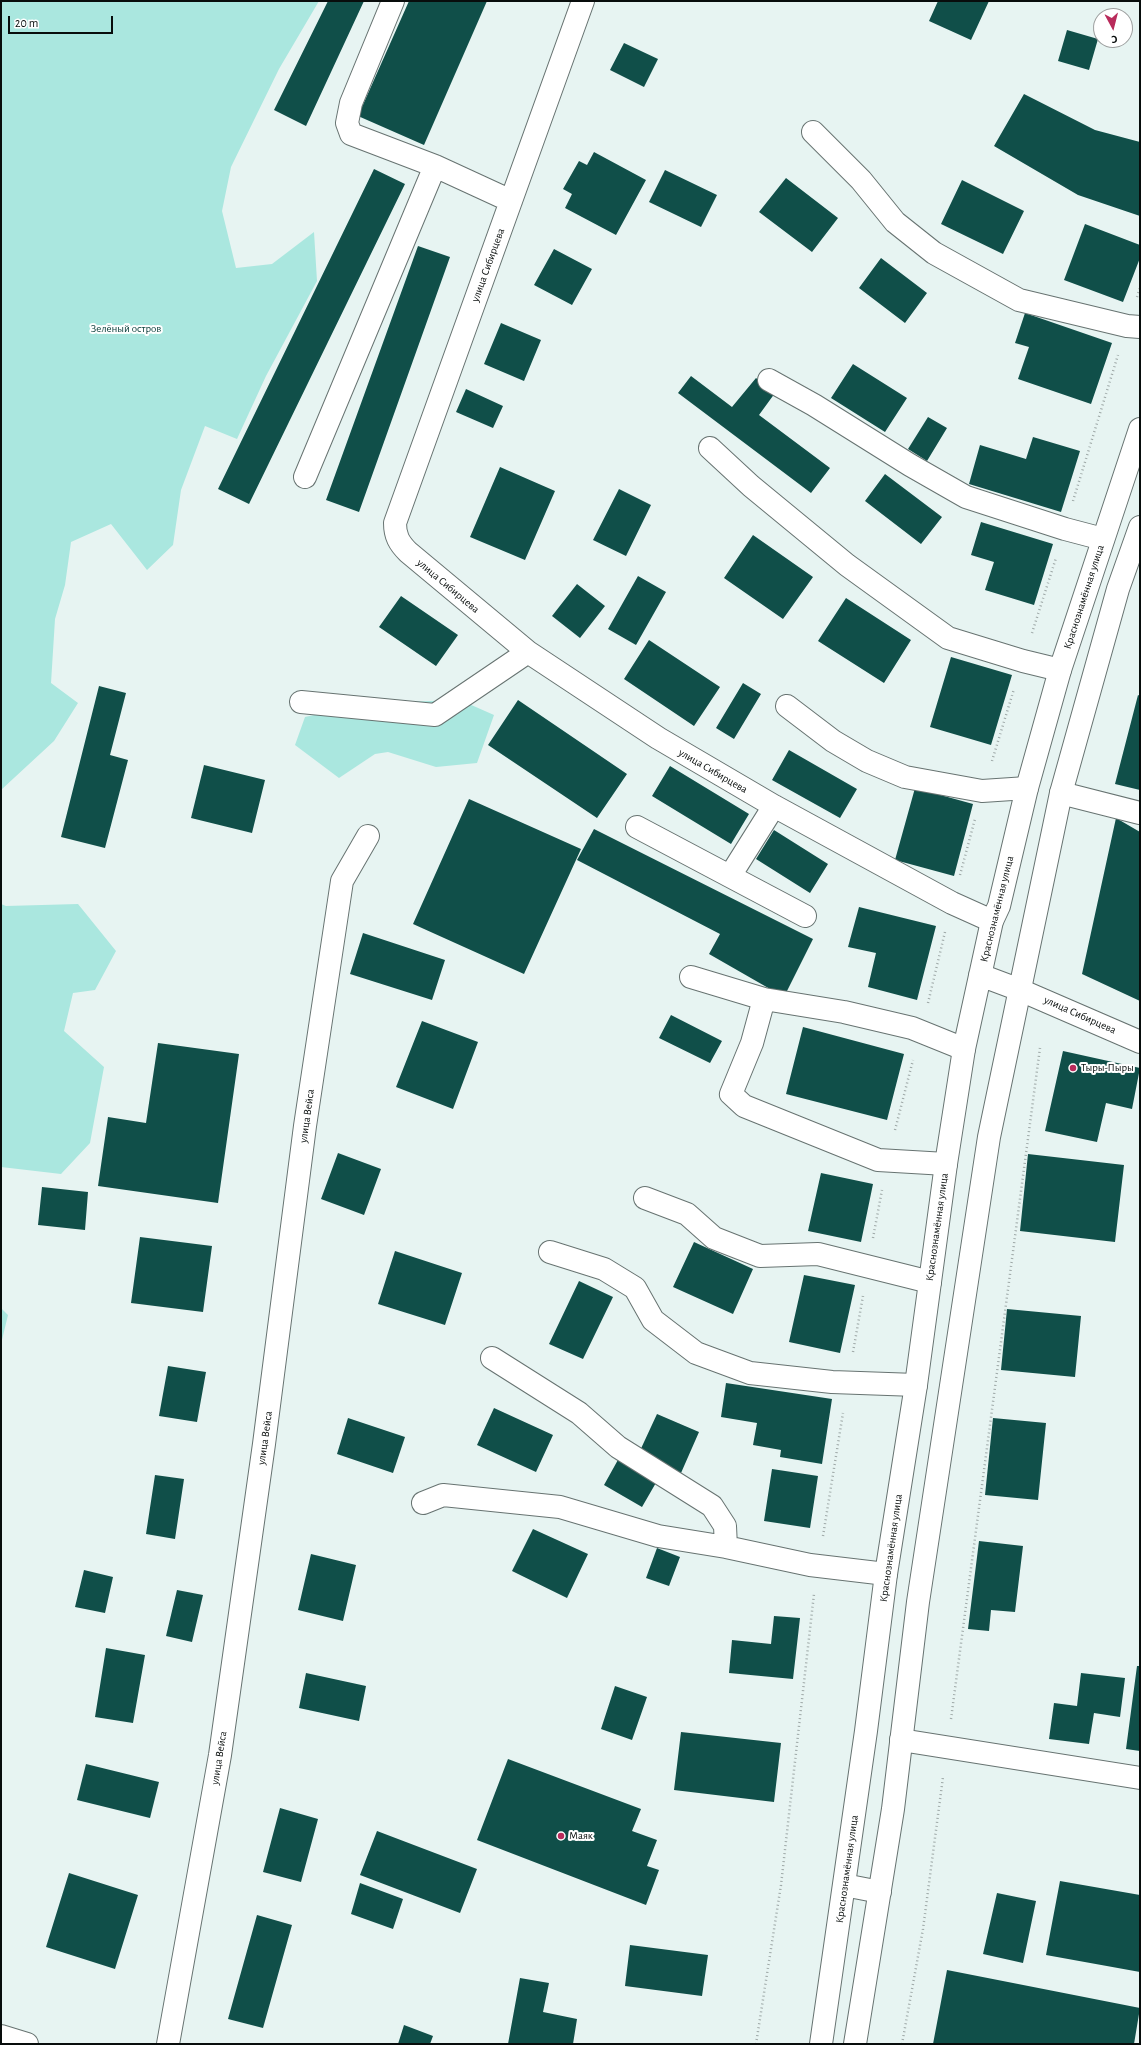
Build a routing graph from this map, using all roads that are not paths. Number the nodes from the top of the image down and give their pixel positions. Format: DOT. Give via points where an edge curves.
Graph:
graph roads {
  1 [pos="393,1"];
  2 [pos="583,1"];
  3 [pos="813,132"];
  4 [pos="435,166"];
  5 [pos="511,201"];
  6 [pos="1140,327"];
  7 [pos="770,380"];
  8 [pos="1140,429"];
  9 [pos="710,448"];
  10 [pos="305,477"];
  11 [pos="1140,527"];
  12 [pos="1103,539"];
  13 [pos="528,652"];
  14 [pos="1060,670"];
  15 [pos="301,702"];
  16 [pos="787,706"];
  17 [pos="1027,788"];
  18 [pos="1061,793"];
  19 [pos="774,806"];
  20 [pos="1140,813"];
  21 [pos="637,827"];
  22 [pos="368,836"];
  23 [pos="730,876"];
  24 [pos="805,916"];
  25 [pos="992,921"];
  26 [pos="980,975"];
  27 [pos="691,977"];
  28 [pos="1020,990"];
  29 [pos="764,999"];
  30 [pos="1140,1042"];
  31 [pos="964,1049"];
  32 [pos="946,1164"];
  33 [pos="646,1198"];
  34 [pos="550,1252"];
  35 [pos="930,1282"];
  36 [pos="492,1358"];
  37 [pos="916,1385"];
  38 [pos="423,1503"];
  39 [pos="726,1547"];
  40 [pos="886,1574"];
  41 [pos="902,1740"];
  42 [pos="1140,1778"];
  43 [pos="844,1885"];
  44 [pos="880,1892"];
  45 [pos="1,2036"];
  46 [pos="27,2044"];
  47 [pos="168,2044"];
  48 [pos="821,2044"];
  49 [pos="855,2044"];
  1 -- 4 [label="main road" via="350,103 347,123 351,134"];
  2 -- 5 [label="main road, улица Сибирцева"];
  3 -- 6 [label="main road" via="861,180 895,222 934,253 1019,300"];
  4 -- 5 [label="main road"];
  4 -- 10 [label="main road"];
  5 -- 13 [label="main road, улица Сибирцева" via="395,523 395,532 408,552"];
  7 -- 12 [label="main road" via="966,497"];
  8 -- 12 [label="main road, Краснознамённая улица"];
  9 -- 14 [label="main road" via="751,486 847,565 948,638"];
  11 -- 18 [label="main road" via="1118,589"];
  12 -- 14 [label="main road, Краснознамённая улица"];
  13 -- 15 [label="main road" via="435,715"];
  13 -- 19 [label="main road, улица Сибирцева" via="658,738"];
  14 -- 17 [label="main road, Краснознамённая улица"];
  16 -- 17 [label="main road" via="833,741 867,761 905,777 982,791"];
  17 -- 25 [label="main road, Краснознамённая улица" via="999,906"];
  18 -- 20 [label="main road"];
  18 -- 28 [label="main road"];
  19 -- 23 [label="main road"];
  19 -- 25 [label="main road, улица Сибирцева" via="952,903"];
  21 -- 23 [label="main road"];
  22 -- 47 [label="main road, улица Вейса" via="342,881 305,1126 220,1755"];
  23 -- 24 [label="main road"];
  25 -- 26 [label="main road, Краснознамённая улица"];
  26 -- 28 [label="main road, улица Сибирцева"];
  26 -- 31 [label="main road, Краснознамённая улица"];
  27 -- 29 [label="main road"];
  28 -- 30 [label="main road, улица Сибирцева"];
  28 -- 41 [label="main road" via="989,1137 918,1602"];
  29 -- 31 [label="main road" via="844,1012 912,1028"];
  29 -- 32 [label="main road" via="752,1043 732,1094 744,1106 878,1160"];
  31 -- 32 [label="main road, Краснознамённая улица"];
  32 -- 35 [label="main road, Краснознамённая улица"];
  33 -- 35 [label="main road" via="688,1214 714,1238 760,1256 818,1254"];
  34 -- 37 [label="main road" via="604,1269 635,1288 653,1320 696,1353 750,1373 832,1382"];
  35 -- 37 [label="main road, Краснознамённая улица"];
  36 -- 39 [label="main road" via="579,1413 618,1447 712,1506 724,1526"];
  37 -- 40 [label="main road, Краснознамённая улица"];
  38 -- 39 [label="main road" via="443,1495 560,1507 658,1536"];
  39 -- 40 [label="main road" via="810,1565"];
  40 -- 43 [label="main road, Краснознамённая улица"];
  41 -- 42 [label="main road"];
  41 -- 44 [label="main road"];
  43 -- 44 [label="main road"];
  43 -- 48 [label="main road, Краснознамённая улица"];
  44 -- 49 [label="main road"];
  45 -- 46 [label="main road"];
}
